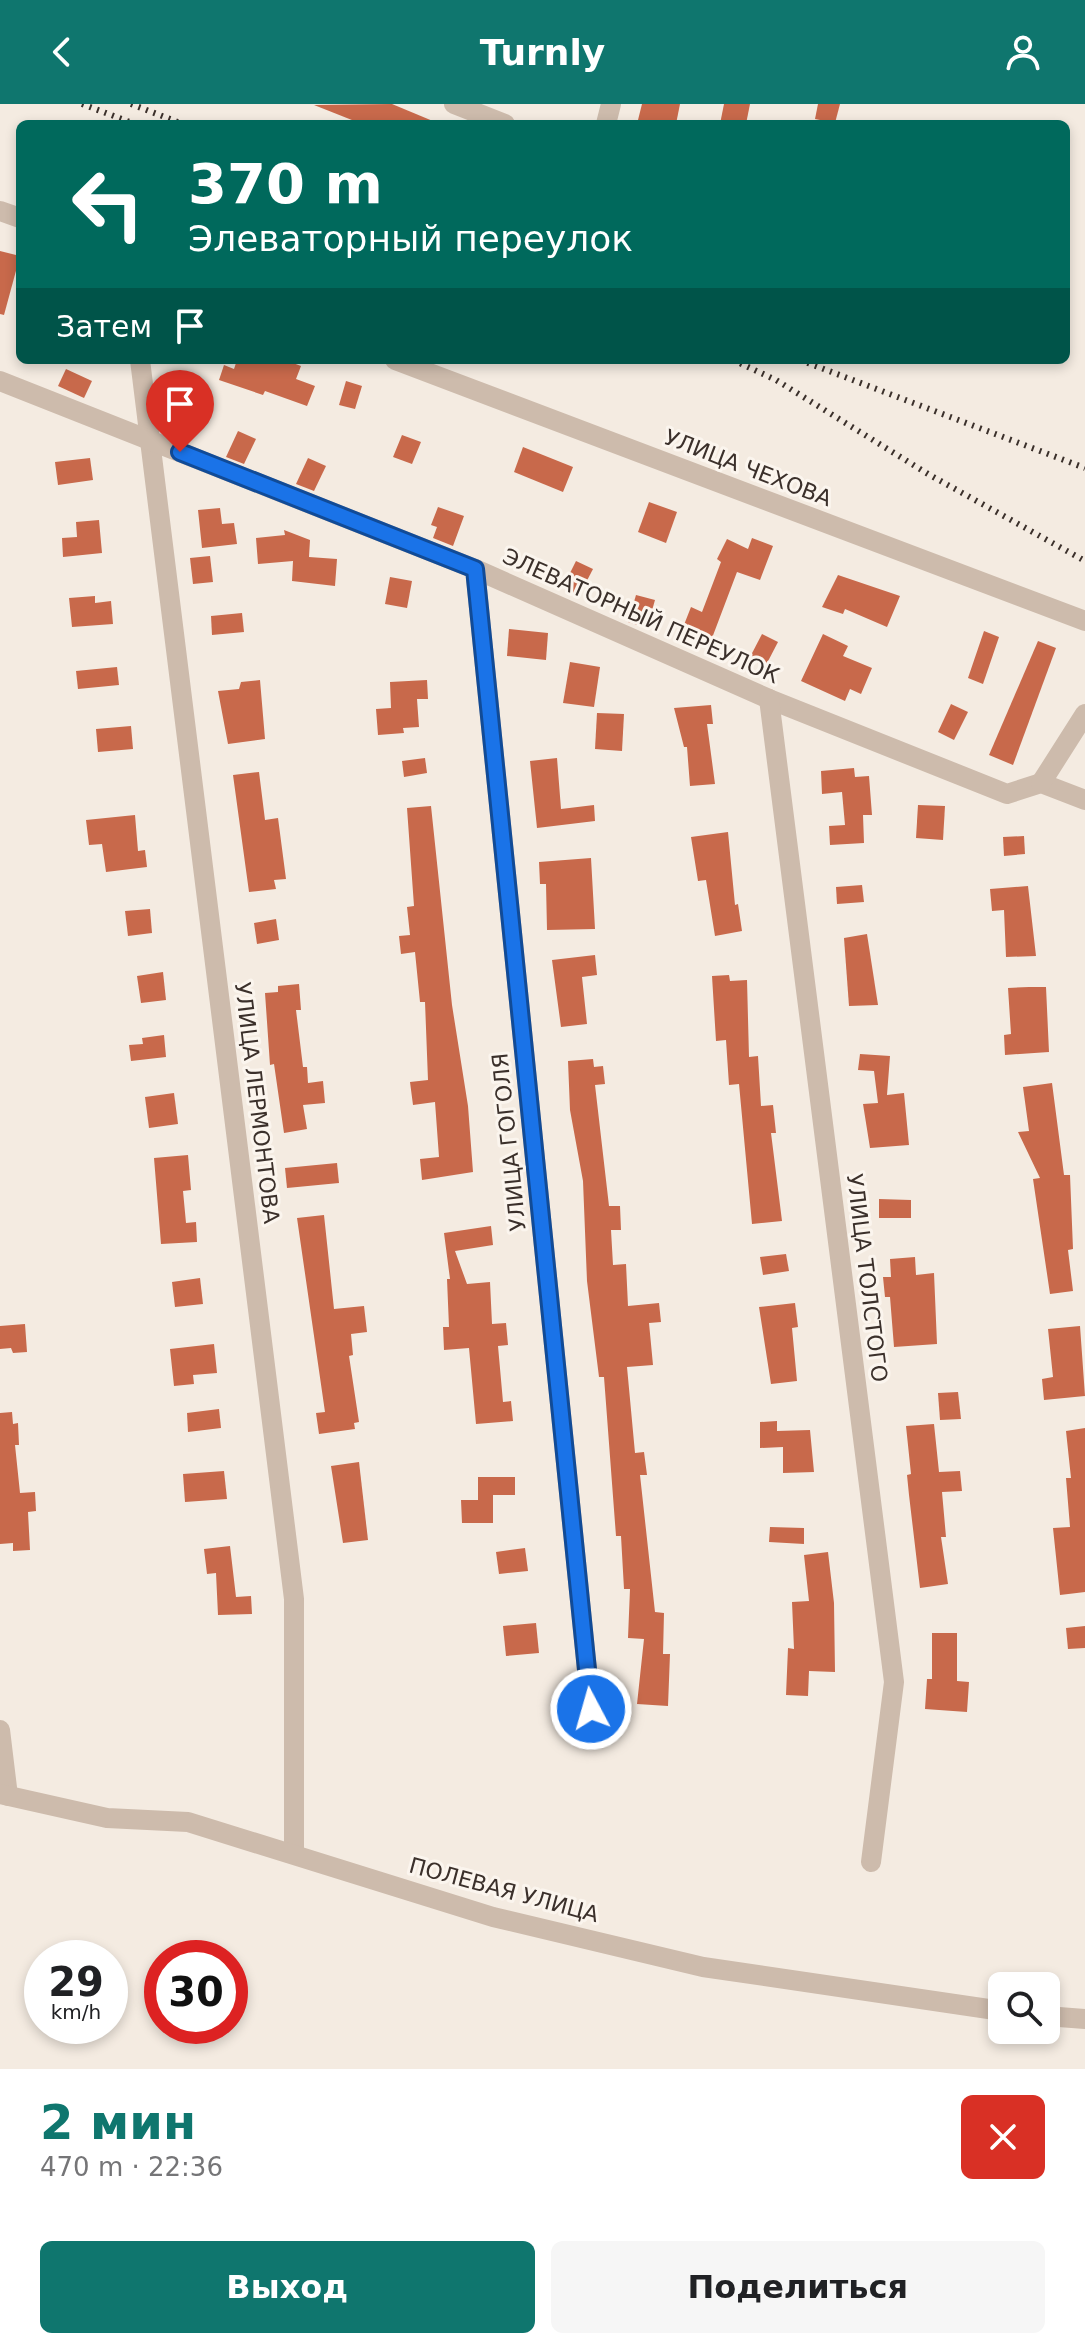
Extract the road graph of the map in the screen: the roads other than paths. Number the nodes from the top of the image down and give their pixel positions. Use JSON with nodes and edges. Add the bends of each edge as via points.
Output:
{"nodes":[{"id":1,"x":454,"y":104,"type":"edge"},
{"id":2,"x":495,"y":120,"type":"edge"},
{"id":3,"x":141,"y":364,"type":"edge"},
{"id":4,"x":406,"y":364,"type":"edge"},
{"id":5,"x":0,"y":381,"type":"edge"},
{"id":6,"x":151,"y":441,"type":"junction"},
{"id":7,"x":475,"y":569,"type":"junction"},
{"id":8,"x":1085,"y":621,"type":"edge"},
{"id":9,"x":769,"y":699,"type":"junction"},
{"id":10,"x":1085,"y":714,"type":"edge"},
{"id":11,"x":1041,"y":783,"type":"junction"},
{"id":12,"x":1085,"y":800,"type":"edge"},
{"id":13,"x":591,"y":1709,"type":"dead end"},
{"id":14,"x":0,"y":1730,"type":"edge"},
{"id":15,"x":4,"y":1795,"type":"edge"},
{"id":16,"x":294,"y":1853,"type":"junction"},
{"id":17,"x":871,"y":1862,"type":"dead end"},
{"id":18,"x":988,"y":2009,"type":"edge"},
{"id":19,"x":1060,"y":2017,"type":"edge"},
{"id":20,"x":1085,"y":2019,"type":"edge"}],
"edges":[{"from":1,"to":2,"type":"street"},
{"from":3,"to":6,"type":"street","name":"УЛИЦА ЛЕРМОНТОВА"},
{"from":4,"to":8,"type":"street","name":"УЛИЦА ЧЕХОВА"},
{"from":5,"to":6,"type":"street","name":"ЭЛЕВАТОРНЫЙ ПЕРЕУЛОК"},
{"from":6,"to":7,"type":"street","name":"ЭЛЕВАТОРНЫЙ ПЕРЕУЛОК"},
{"from":6,"to":16,"type":"street","name":"УЛИЦА ЛЕРМОНТОВА","via":[[294,1599]]},
{"from":7,"to":9,"type":"street","name":"ЭЛЕВАТОРНЫЙ ПЕРЕУЛОК"},
{"from":7,"to":13,"type":"street","name":"УЛИЦА ГОГОЛЯ"},
{"from":9,"to":11,"type":"street","name":"ЭЛЕВАТОРНЫЙ ПЕРЕУЛОК","via":[[1007,794]]},
{"from":9,"to":17,"type":"street","name":"УЛИЦА ТОЛСТОГО","via":[[894,1682]]},
{"from":10,"to":11,"type":"street"},
{"from":11,"to":12,"type":"street"},
{"from":14,"to":15,"type":"street"},
{"from":15,"to":16,"type":"street","name":"ПОЛЕВАЯ УЛИЦА","via":[[107,1818],[188,1822]]},
{"from":16,"to":18,"type":"street","name":"ПОЛЕВАЯ УЛИЦА","via":[[493,1917],[703,1967]]},
{"from":19,"to":20,"type":"street"}]}
